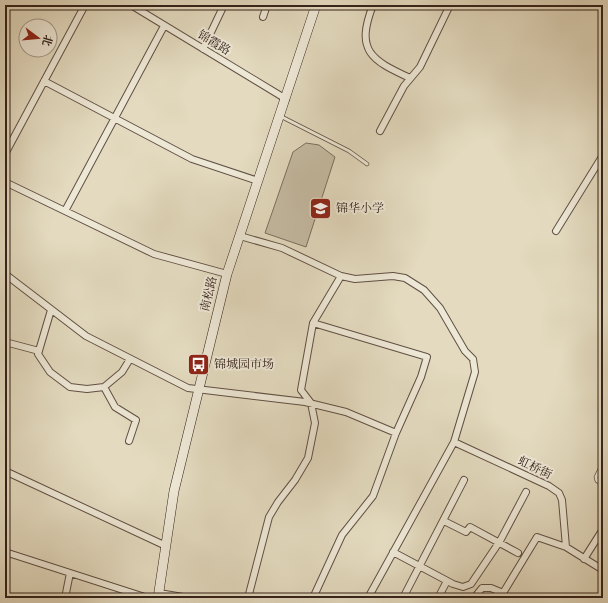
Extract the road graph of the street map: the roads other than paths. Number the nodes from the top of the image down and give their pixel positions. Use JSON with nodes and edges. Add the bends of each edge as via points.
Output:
{"nodes":[{"id":1,"x":85,"y":5,"type":"edge"},
{"id":2,"x":131,"y":5,"type":"edge"},
{"id":3,"x":224,"y":5,"type":"edge"},
{"id":4,"x":267,"y":5,"type":"edge"},
{"id":5,"x":316,"y":5,"type":"edge"},
{"id":6,"x":373,"y":5,"type":"edge"},
{"id":7,"x":448,"y":6,"type":"edge"},
{"id":8,"x":263,"y":17,"type":"dead end"},
{"id":9,"x":164,"y":26,"type":"junction"},
{"id":10,"x":203,"y":49,"type":"junction"},
{"id":11,"x":410,"y":78,"type":"junction"},
{"id":12,"x":44,"y":81,"type":"junction"},
{"id":13,"x":286,"y":99,"type":"junction"},
{"id":14,"x":280,"y":116,"type":"junction"},
{"id":15,"x":114,"y":119,"type":"junction"},
{"id":16,"x":380,"y":132,"type":"dead end"},
{"id":17,"x":5,"y":154,"type":"edge"},
{"id":18,"x":603,"y":155,"type":"edge"},
{"id":19,"x":367,"y":164,"type":"dead end"},
{"id":20,"x":258,"y":181,"type":"junction"},
{"id":21,"x":5,"y":182,"type":"edge"},
{"id":22,"x":65,"y":211,"type":"junction"},
{"id":23,"x":556,"y":231,"type":"dead end"},
{"id":24,"x":240,"y":236,"type":"junction"},
{"id":25,"x":5,"y":274,"type":"edge"},
{"id":26,"x":226,"y":274,"type":"junction"},
{"id":27,"x":341,"y":276,"type":"junction"},
{"id":28,"x":51,"y":310,"type":"junction"},
{"id":29,"x":313,"y":323,"type":"junction"},
{"id":30,"x":5,"y":342,"type":"edge"},
{"id":31,"x":39,"y":351,"type":"junction"},
{"id":32,"x":130,"y":359,"type":"junction"},
{"id":33,"x":104,"y":388,"type":"junction"},
{"id":34,"x":198,"y":390,"type":"junction"},
{"id":35,"x":312,"y":403,"type":"junction"},
{"id":36,"x":396,"y":433,"type":"junction"},
{"id":37,"x":129,"y":441,"type":"dead end"},
{"id":38,"x":454,"y":442,"type":"junction"},
{"id":39,"x":603,"y":463,"type":"edge"},
{"id":40,"x":5,"y":471,"type":"edge"},
{"id":41,"x":464,"y":480,"type":"dead end"},
{"id":42,"x":603,"y":484,"type":"edge"},
{"id":43,"x":526,"y":492,"type":"dead end"},
{"id":44,"x":444,"y":521,"type":"junction"},
{"id":45,"x":603,"y":529,"type":"edge"},
{"id":46,"x":499,"y":542,"type":"junction"},
{"id":47,"x":166,"y":546,"type":"junction"},
{"id":48,"x":566,"y":547,"type":"junction"},
{"id":49,"x":5,"y":552,"type":"edge"},
{"id":50,"x":393,"y":552,"type":"junction"},
{"id":51,"x":518,"y":553,"type":"dead end"},
{"id":52,"x":584,"y":559,"type":"junction"},
{"id":53,"x":421,"y":566,"type":"junction"},
{"id":54,"x":603,"y":570,"type":"edge"},
{"id":55,"x":70,"y":573,"type":"junction"},
{"id":56,"x":447,"y":581,"type":"junction"},
{"id":57,"x":158,"y":595,"type":"edge"},
{"id":58,"x":65,"y":598,"type":"edge"},
{"id":59,"x":148,"y":598,"type":"edge"},
{"id":60,"x":189,"y":598,"type":"edge"},
{"id":61,"x":248,"y":598,"type":"edge"},
{"id":62,"x":313,"y":598,"type":"edge"},
{"id":63,"x":368,"y":598,"type":"edge"},
{"id":64,"x":403,"y":598,"type":"edge"},
{"id":65,"x":438,"y":598,"type":"edge"},
{"id":66,"x":474,"y":598,"type":"edge"}],
"edges":[{"from":1,"to":12,"type":"street"},
{"from":2,"to":9,"type":"street","name":"锦霞路"},
{"from":3,"to":10,"type":"street"},
{"from":4,"to":8,"type":"street"},
{"from":5,"to":13,"type":"street","name":"南松路"},
{"from":6,"to":11,"type":"street","via":[[364,37],[371,55],[382,65]]},
{"from":7,"to":11,"type":"street","via":[[420,67]]},
{"from":9,"to":10,"type":"street","name":"锦霞路"},
{"from":9,"to":15,"type":"street"},
{"from":10,"to":13,"type":"street","name":"锦霞路"},
{"from":11,"to":16,"type":"street"},
{"from":12,"to":15,"type":"street"},
{"from":12,"to":17,"type":"street"},
{"from":13,"to":14,"type":"street","name":"南松路"},
{"from":14,"to":19,"type":"lane","via":[[349,151]]},
{"from":14,"to":20,"type":"street","name":"南松路"},
{"from":15,"to":20,"type":"street","via":[[192,159]]},
{"from":15,"to":22,"type":"street"},
{"from":18,"to":23,"type":"street"},
{"from":20,"to":24,"type":"street","name":"南松路"},
{"from":21,"to":22,"type":"street"},
{"from":22,"to":26,"type":"street","via":[[154,254]]},
{"from":24,"to":26,"type":"street","name":"南松路"},
{"from":24,"to":27,"type":"street","via":[[282,248]]},
{"from":25,"to":28,"type":"street"},
{"from":26,"to":34,"type":"street","name":"南松路"},
{"from":27,"to":29,"type":"street"},
{"from":27,"to":38,"type":"street","via":[[355,279],[393,276],[405,278],[424,290],[440,308],[465,351],[473,359],[475,372]]},
{"from":28,"to":31,"type":"street"},
{"from":28,"to":32,"type":"street","via":[[86,336]]},
{"from":29,"to":35,"type":"street","via":[[301,390]]},
{"from":29,"to":36,"type":"street","via":[[427,357]]},
{"from":30,"to":31,"type":"street"},
{"from":31,"to":33,"type":"street","via":[[38,354],[50,372],[70,386]]},
{"from":32,"to":33,"type":"street","via":[[122,372]]},
{"from":32,"to":34,"type":"street","via":[[188,388]]},
{"from":33,"to":37,"type":"street","via":[[115,407],[136,420]]},
{"from":34,"to":35,"type":"street"},
{"from":34,"to":47,"type":"street","name":"南松路","via":[[174,491]]},
{"from":35,"to":36,"type":"street","via":[[346,412]]},
{"from":35,"to":61,"type":"street","via":[[315,423],[308,458],[269,517]]},
{"from":36,"to":62,"type":"street","via":[[373,496],[342,534]]},
{"from":38,"to":48,"type":"street","name":"虹桥街","via":[[559,493],[562,500]]},
{"from":38,"to":50,"type":"street"},
{"from":39,"to":42,"type":"lane","via":[[596,477],[597,481]]},
{"from":40,"to":47,"type":"street"},
{"from":41,"to":44,"type":"street"},
{"from":43,"to":46,"type":"street"},
{"from":44,"to":46,"type":"street","via":[[466,532],[470,527]]},
{"from":44,"to":53,"type":"street"},
{"from":45,"to":52,"type":"street"},
{"from":46,"to":51,"type":"street"},
{"from":46,"to":56,"type":"street","via":[[471,584],[463,587]]},
{"from":47,"to":57,"type":"street","name":"南松路"},
{"from":48,"to":52,"type":"street"},
{"from":48,"to":66,"type":"street","via":[[538,537],[503,593],[491,588],[482,588]]},
{"from":49,"to":55,"type":"street"},
{"from":50,"to":53,"type":"street"},
{"from":50,"to":63,"type":"street"},
{"from":52,"to":54,"type":"street"},
{"from":53,"to":56,"type":"street"},
{"from":53,"to":64,"type":"street"},
{"from":55,"to":58,"type":"street"},
{"from":55,"to":59,"type":"street"},
{"from":56,"to":65,"type":"street"},
{"from":57,"to":60,"type":"street"}]}
